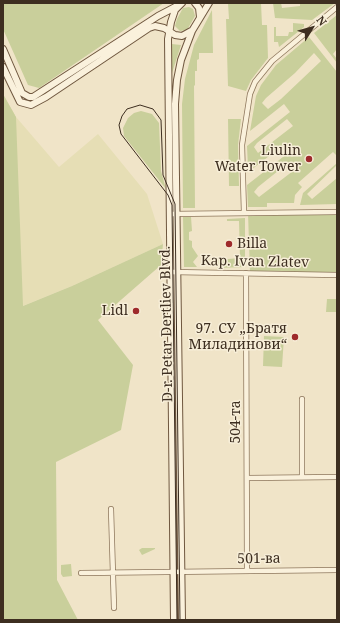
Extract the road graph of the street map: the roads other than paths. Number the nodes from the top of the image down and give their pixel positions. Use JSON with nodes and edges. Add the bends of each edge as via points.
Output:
{"nodes":[{"id":1,"x":182,"y":3,"type":"edge"},
{"id":2,"x":195,"y":3,"type":"edge"},
{"id":3,"x":209,"y":3,"type":"edge"},
{"id":4,"x":337,"y":7,"type":"edge"},
{"id":5,"x":200,"y":17,"type":"junction"},
{"id":6,"x":169,"y":30,"type":"junction"},
{"id":7,"x":192,"y":30,"type":"junction"},
{"id":8,"x":3,"y":49,"type":"edge"},
{"id":9,"x":3,"y":67,"type":"edge"},
{"id":10,"x":337,"y":212,"type":"edge"},
{"id":11,"x":244,"y":213,"type":"junction"},
{"id":12,"x":174,"y":214,"type":"junction"},
{"id":13,"x":175,"y":272,"type":"junction"},
{"id":14,"x":246,"y":273,"type":"junction"},
{"id":15,"x":337,"y":275,"type":"edge"},
{"id":16,"x":302,"y":399,"type":"dead end"},
{"id":17,"x":302,"y":477,"type":"junction"},
{"id":18,"x":337,"y":477,"type":"edge"},
{"id":19,"x":248,"y":478,"type":"junction"},
{"id":20,"x":111,"y":510,"type":"dead end"},
{"id":21,"x":248,"y":570,"type":"junction"},
{"id":22,"x":337,"y":570,"type":"edge"},
{"id":23,"x":174,"y":571,"type":"junction"},
{"id":24,"x":182,"y":571,"type":"junction"},
{"id":25,"x":81,"y":573,"type":"dead end"},
{"id":26,"x":113,"y":573,"type":"junction"},
{"id":27,"x":114,"y":608,"type":"dead end"},
{"id":28,"x":174,"y":620,"type":"edge"},
{"id":29,"x":182,"y":620,"type":"edge"}],
"edges":[{"from":1,"to":6,"type":"main road","name":"D-r. Petar Dertliev Blvd.","via":[[175,10]]},
{"from":1,"to":8,"type":"main road","via":[[33,97],[22,93]]},
{"from":2,"to":5,"type":"main road","via":[[199,8]]},
{"from":3,"to":5,"type":"main road","name":"D-r. Petar Dertliev Blvd."},
{"from":4,"to":11,"type":"street","via":[[272,61],[250,94],[242,145]]},
{"from":5,"to":7,"type":"main road","name":"D-r. Petar Dertliev Blvd."},
{"from":6,"to":7,"type":"main road","via":[[175,35],[182,36]]},
{"from":6,"to":9,"type":"main road","via":[[155,26],[149,28],[31,105],[18,100]]},
{"from":6,"to":12,"type":"main road","name":"D-r. Petar Dertliev Blvd.","via":[[168,74]]},
{"from":7,"to":12,"type":"main road","name":"D-r. Petar Dertliev Blvd.","via":[[178,69]]},
{"from":10,"to":11,"type":"street"},
{"from":11,"to":12,"type":"street"},
{"from":12,"to":13,"type":"main road","name":"D-r. Petar Dertliev Blvd."},
{"from":13,"to":14,"type":"street","name":"Kap. Ivan Zlatev"},
{"from":13,"to":23,"type":"main road","name":"D-r. Petar Dertliev Blvd."},
{"from":13,"to":24,"type":"main road","name":"D-r. Petar Dertliev Blvd."},
{"from":14,"to":15,"type":"street","name":"Kap. Ivan Zlatev"},
{"from":14,"to":19,"type":"street","name":"504-та"},
{"from":16,"to":17,"type":"street"},
{"from":17,"to":18,"type":"street"},
{"from":17,"to":19,"type":"street"},
{"from":19,"to":21,"type":"street","name":"504-та"},
{"from":20,"to":26,"type":"street"},
{"from":21,"to":22,"type":"street","name":"501-ва"},
{"from":21,"to":24,"type":"street","name":"501-ва"},
{"from":23,"to":24,"type":"street","name":"501-ва"},
{"from":23,"to":26,"type":"street","name":"501-ва"},
{"from":23,"to":28,"type":"main road","name":"D-r. Petar Dertliev Blvd."},
{"from":24,"to":29,"type":"main road","name":"D-r. Petar Dertliev Blvd."},
{"from":25,"to":26,"type":"street","name":"501-ва"},
{"from":26,"to":27,"type":"street"}]}
